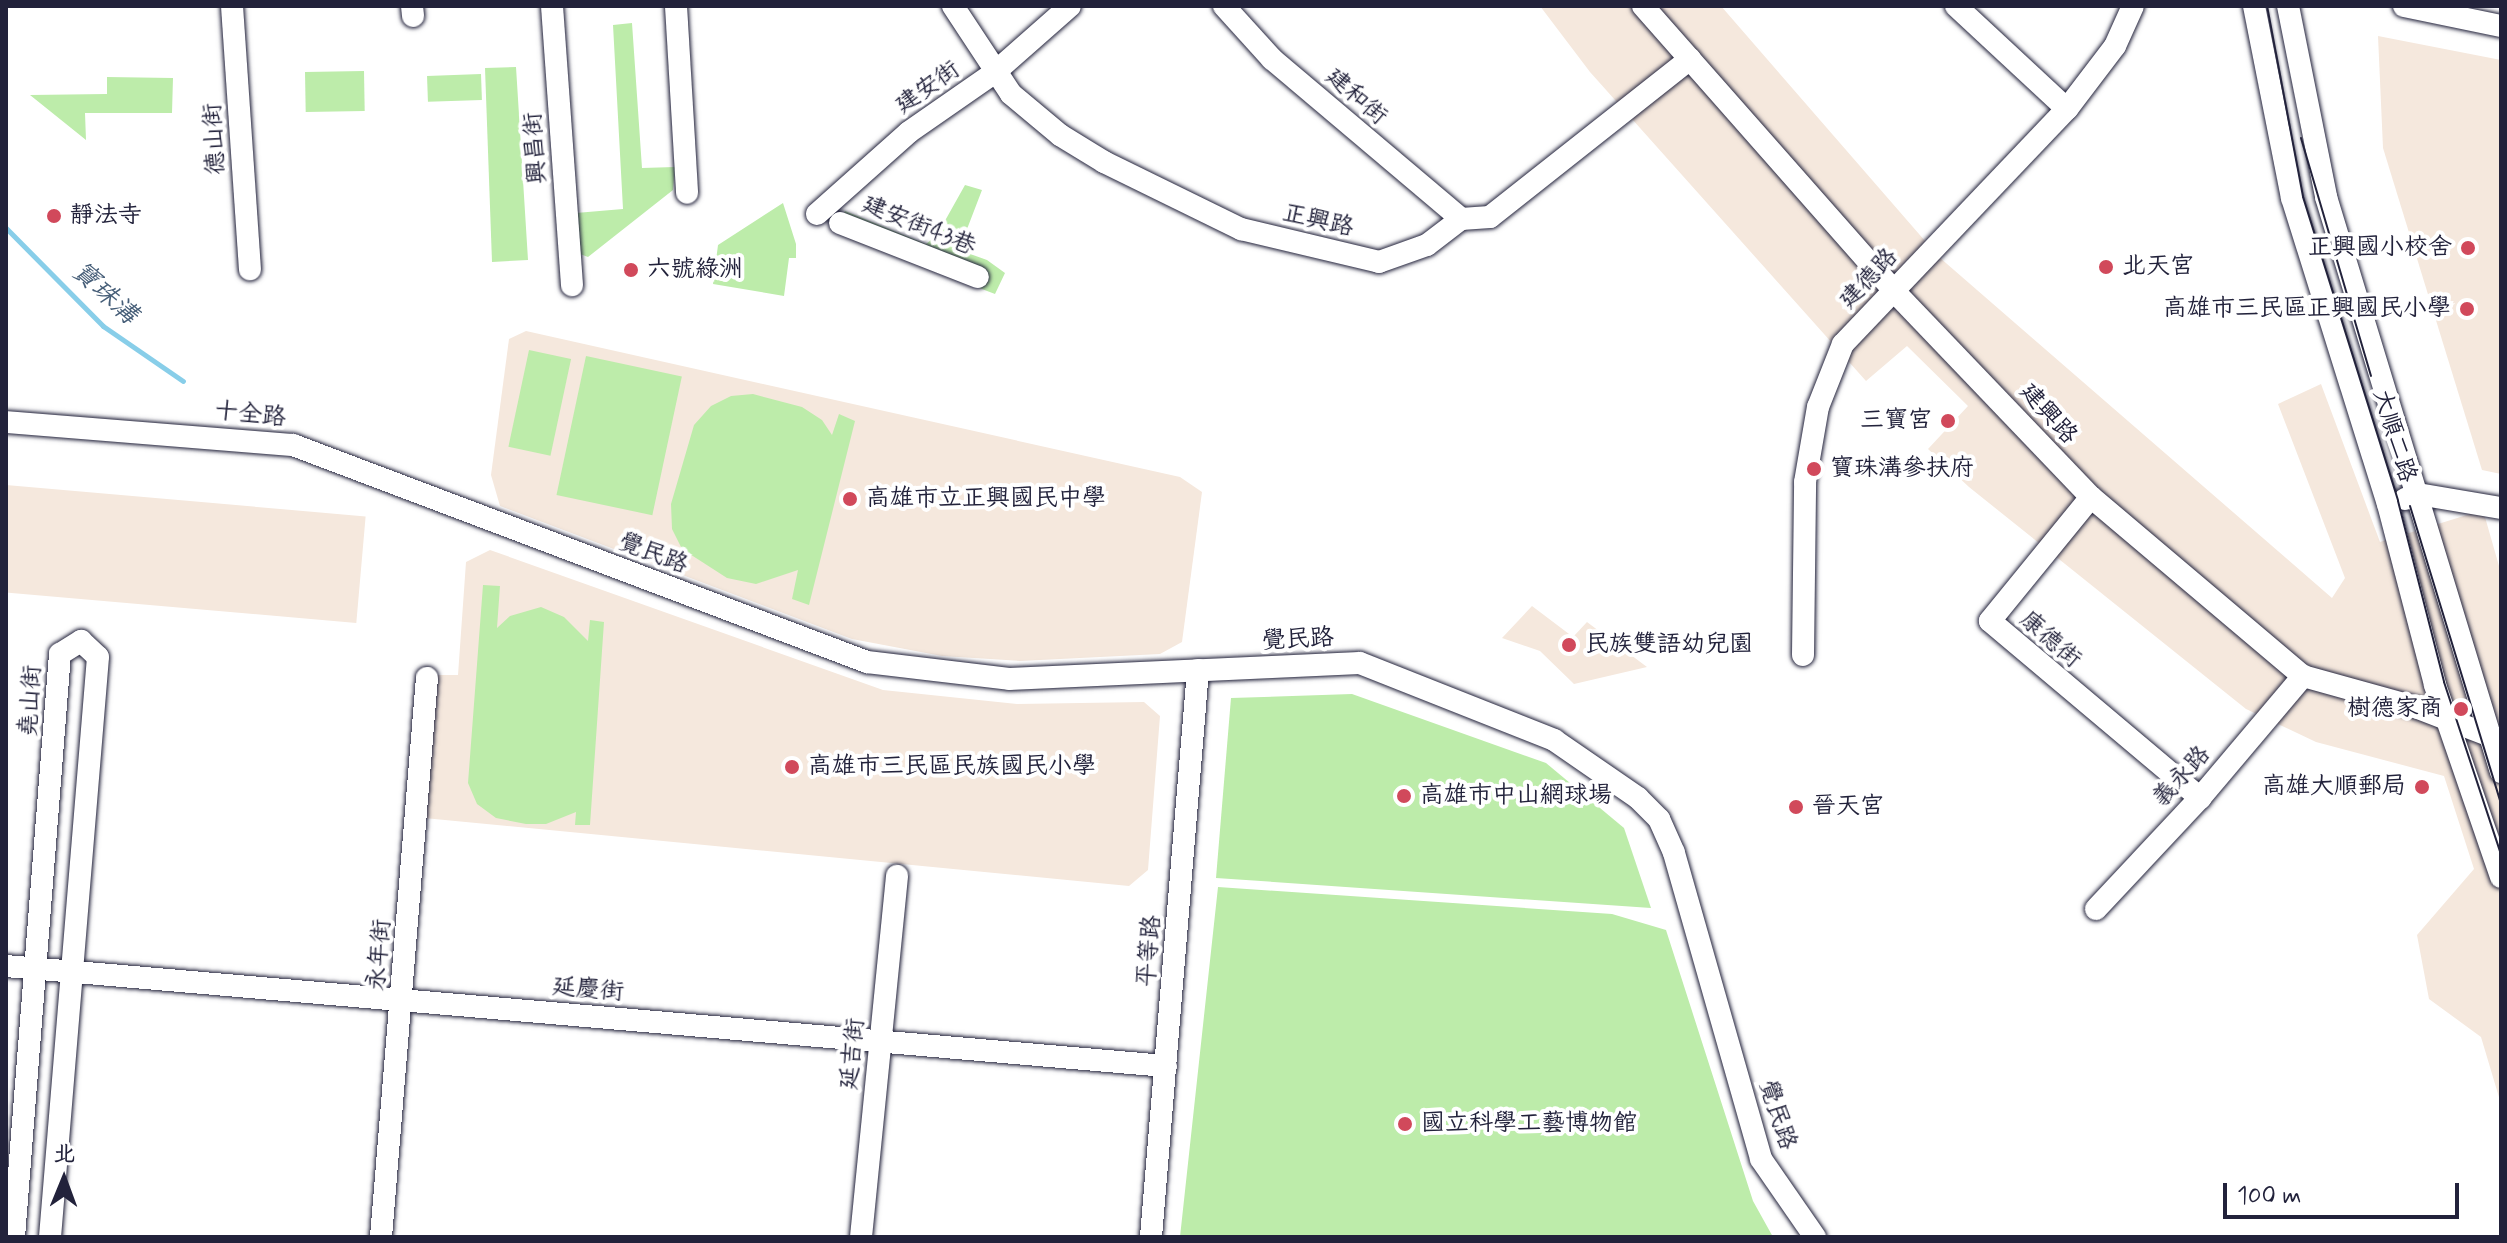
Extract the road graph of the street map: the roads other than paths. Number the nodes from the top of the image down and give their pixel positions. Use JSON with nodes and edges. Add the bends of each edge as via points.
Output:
{"nodes":[{"id":1,"x":232,"y":6,"type":"edge"},
{"id":2,"x":552,"y":6,"type":"edge"},
{"id":3,"x":676,"y":6,"type":"edge"},
{"id":4,"x":953,"y":6,"type":"edge"},
{"id":5,"x":1070,"y":6,"type":"edge"},
{"id":6,"x":1224,"y":6,"type":"edge"},
{"id":7,"x":1956,"y":6,"type":"edge"},
{"id":8,"x":2133,"y":6,"type":"edge"},
{"id":9,"x":2254,"y":6,"type":"edge"},
{"id":10,"x":2288,"y":6,"type":"edge"},
{"id":11,"x":2404,"y":6,"type":"edge"},
{"id":12,"x":1647,"y":8,"type":"edge"},
{"id":13,"x":2501,"y":26,"type":"edge"},
{"id":14,"x":1690,"y":59,"type":"junction"},
{"id":15,"x":994,"y":73,"type":"junction"},
{"id":16,"x":2067,"y":109,"type":"junction"},
{"id":17,"x":687,"y":193,"type":"dead end"},
{"id":18,"x":817,"y":214,"type":"dead end"},
{"id":19,"x":1461,"y":219,"type":"junction"},
{"id":20,"x":840,"y":223,"type":"dead end"},
{"id":21,"x":250,"y":269,"type":"dead end"},
{"id":22,"x":978,"y":277,"type":"dead end"},
{"id":23,"x":572,"y":285,"type":"dead end"},
{"id":24,"x":1893,"y":290,"type":"junction"},
{"id":25,"x":6,"y":422,"type":"edge"},
{"id":26,"x":2418,"y":494,"type":"junction"},
{"id":27,"x":2091,"y":497,"type":"junction"},
{"id":28,"x":2388,"y":504,"type":"junction"},
{"id":29,"x":2501,"y":508,"type":"edge"},
{"id":30,"x":475,"y":514,"type":"joint"},
{"id":31,"x":1803,"y":655,"type":"dead end"},
{"id":32,"x":1198,"y":670,"type":"junction"},
{"id":33,"x":2303,"y":676,"type":"junction"},
{"id":34,"x":427,"y":678,"type":"dead end"},
{"id":35,"x":2445,"y":717,"type":"junction"},
{"id":36,"x":2495,"y":738,"type":"edge"},
{"id":37,"x":2501,"y":772,"type":"edge"},
{"id":38,"x":2200,"y":798,"type":"junction"},
{"id":39,"x":897,"y":876,"type":"dead end"},
{"id":40,"x":2501,"y":877,"type":"edge"},
{"id":41,"x":2096,"y":909,"type":"dead end"},
{"id":42,"x":6,"y":966,"type":"edge"},
{"id":43,"x":36,"y":968,"type":"junction"},
{"id":44,"x":70,"y":971,"type":"junction"},
{"id":45,"x":402,"y":1000,"type":"junction"},
{"id":46,"x":880,"y":1041,"type":"junction"},
{"id":47,"x":1166,"y":1066,"type":"junction"},
{"id":48,"x":14,"y":1237,"type":"edge"},
{"id":49,"x":50,"y":1237,"type":"edge"},
{"id":50,"x":381,"y":1237,"type":"edge"},
{"id":51,"x":861,"y":1237,"type":"edge"},
{"id":52,"x":1151,"y":1237,"type":"edge"},
{"id":53,"x":1815,"y":1237,"type":"edge"}],
"edges":[{"from":1,"to":21,"type":"street","name":"德山街"},
{"from":2,"to":23,"type":"street","name":"興昌街"},
{"from":3,"to":17,"type":"street"},
{"from":4,"to":15,"type":"street","name":"正興路"},
{"from":5,"to":15,"type":"street","name":"建安街"},
{"from":6,"to":19,"type":"street","name":"建和街","via":[[1272,59]]},
{"from":7,"to":16,"type":"street"},
{"from":8,"to":16,"type":"street","name":"建德路","via":[[2115,46]]},
{"from":9,"to":28,"type":"street","name":"大順二路","via":[[2292,198]]},
{"from":10,"to":26,"type":"street","name":"大順二路","via":[[2326,197]]},
{"from":11,"to":13,"type":"street"},
{"from":12,"to":14,"type":"street","name":"建興路"},
{"from":14,"to":19,"type":"street","name":"正興路","via":[[1490,217]]},
{"from":14,"to":24,"type":"street","name":"建興路"},
{"from":15,"to":18,"type":"street","name":"建安街","via":[[909,132]]},
{"from":15,"to":19,"type":"street","name":"正興路","via":[[1060,135],[1241,229],[1379,262],[1427,245]]},
{"from":16,"to":24,"type":"street","name":"建德路"},
{"from":20,"to":22,"type":"street","name":"建安街43巷"},
{"from":24,"to":27,"type":"street","name":"建興路"},
{"from":24,"to":31,"type":"street","name":"建德路","via":[[1843,344],[1818,407],[1803,515]]},
{"from":25,"to":30,"type":"street","name":"十全路","via":[[293,445]]},
{"from":26,"to":28,"type":"street"},
{"from":26,"to":29,"type":"street"},
{"from":26,"to":36,"type":"street","name":"大順二路"},
{"from":27,"to":33,"type":"street","name":"建興路"},
{"from":27,"to":38,"type":"street","name":"康德街","via":[[1990,621]]},
{"from":28,"to":35,"type":"street","name":"大順二路"},
{"from":30,"to":32,"type":"street","name":"覺民路","via":[[867,662],[1009,679]]},
{"from":32,"to":47,"type":"street","name":"平等路"},
{"from":32,"to":53,"type":"street","name":"覺民路","via":[[1360,663],[1554,740],[1638,798],[1659,819],[1674,853],[1761,1159]]},
{"from":33,"to":35,"type":"street","name":"建興路"},
{"from":33,"to":38,"type":"street","name":"義永路"},
{"from":34,"to":45,"type":"street","name":"永年街"},
{"from":35,"to":36,"type":"street","name":"建興路"},
{"from":35,"to":40,"type":"street","name":"大順二路"},
{"from":36,"to":37,"type":"street","name":"大順二路"},
{"from":38,"to":41,"type":"street","name":"義永路"},
{"from":39,"to":46,"type":"street","name":"延吉街"},
{"from":42,"to":43,"type":"street","name":"延慶街"},
{"from":43,"to":44,"type":"street","name":"延慶街"},
{"from":43,"to":44,"type":"street","name":"堯山街","via":[[60,654],[81,641],[98,657]]},
{"from":43,"to":48,"type":"street","name":"堯山街"},
{"from":44,"to":45,"type":"street","name":"延慶街"},
{"from":44,"to":49,"type":"street","name":"堯山街"},
{"from":45,"to":46,"type":"street","name":"延慶街"},
{"from":45,"to":50,"type":"street","name":"永年街"},
{"from":46,"to":47,"type":"street","name":"延慶街"},
{"from":46,"to":51,"type":"street","name":"延吉街"},
{"from":47,"to":52,"type":"street","name":"平等路"}]}
